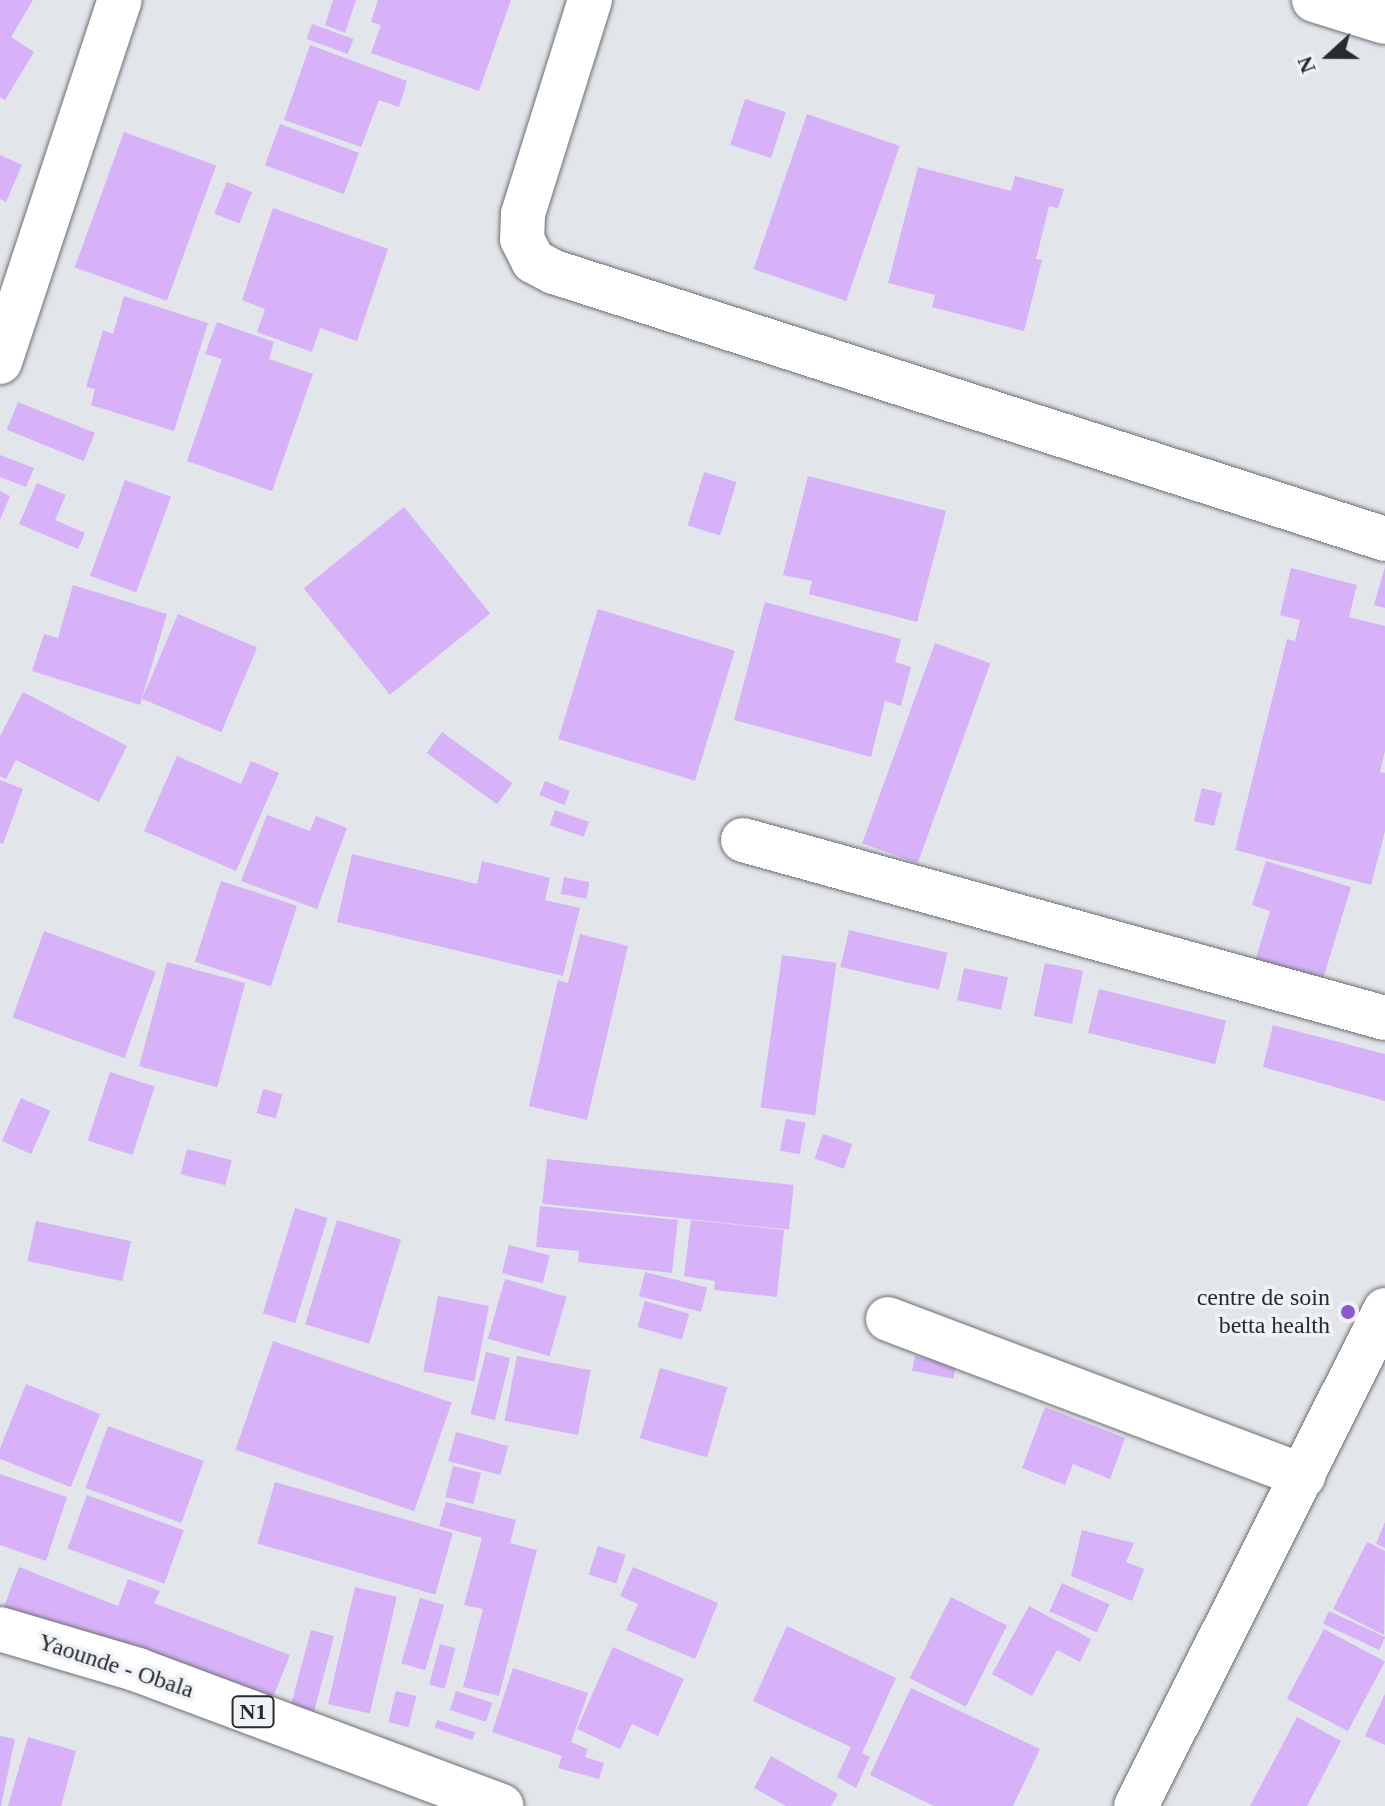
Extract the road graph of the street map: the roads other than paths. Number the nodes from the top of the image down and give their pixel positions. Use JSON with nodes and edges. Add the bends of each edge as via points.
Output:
{"nodes":[{"id":1,"x":120,"y":0,"type":"edge"},
{"id":2,"x":590,"y":0,"type":"edge"},
{"id":3,"x":1314,"y":0,"type":"edge"},
{"id":4,"x":1385,"y":22,"type":"edge"},
{"id":5,"x":10,"y":299,"type":"edge"},
{"id":6,"x":0,"y":362,"type":"edge"},
{"id":7,"x":1385,"y":539,"type":"edge"},
{"id":8,"x":743,"y":840,"type":"dead end"},
{"id":9,"x":1385,"y":1018,"type":"edge"},
{"id":10,"x":1385,"y":1310,"type":"edge"},
{"id":11,"x":888,"y":1319,"type":"dead end"},
{"id":12,"x":1303,"y":1476,"type":"junction"},
{"id":13,"x":0,"y":1629,"type":"edge"},
{"id":14,"x":501,"y":1806,"type":"edge"},
{"id":15,"x":1136,"y":1806,"type":"edge"}],
"edges":[{"from":1,"to":5,"type":"main road"},
{"from":2,"to":7,"type":"main road","via":[[523,214],[522,239],[533,261]]},
{"from":3,"to":4,"type":"main road"},
{"from":5,"to":6,"type":"main road"},
{"from":8,"to":9,"type":"main road"},
{"from":10,"to":12,"type":"main road"},
{"from":11,"to":12,"type":"main road"},
{"from":12,"to":15,"type":"main road"},
{"from":13,"to":14,"type":"main road","name":"Yaounde - Obala","number":"N1","via":[[138,1670]]}]}
